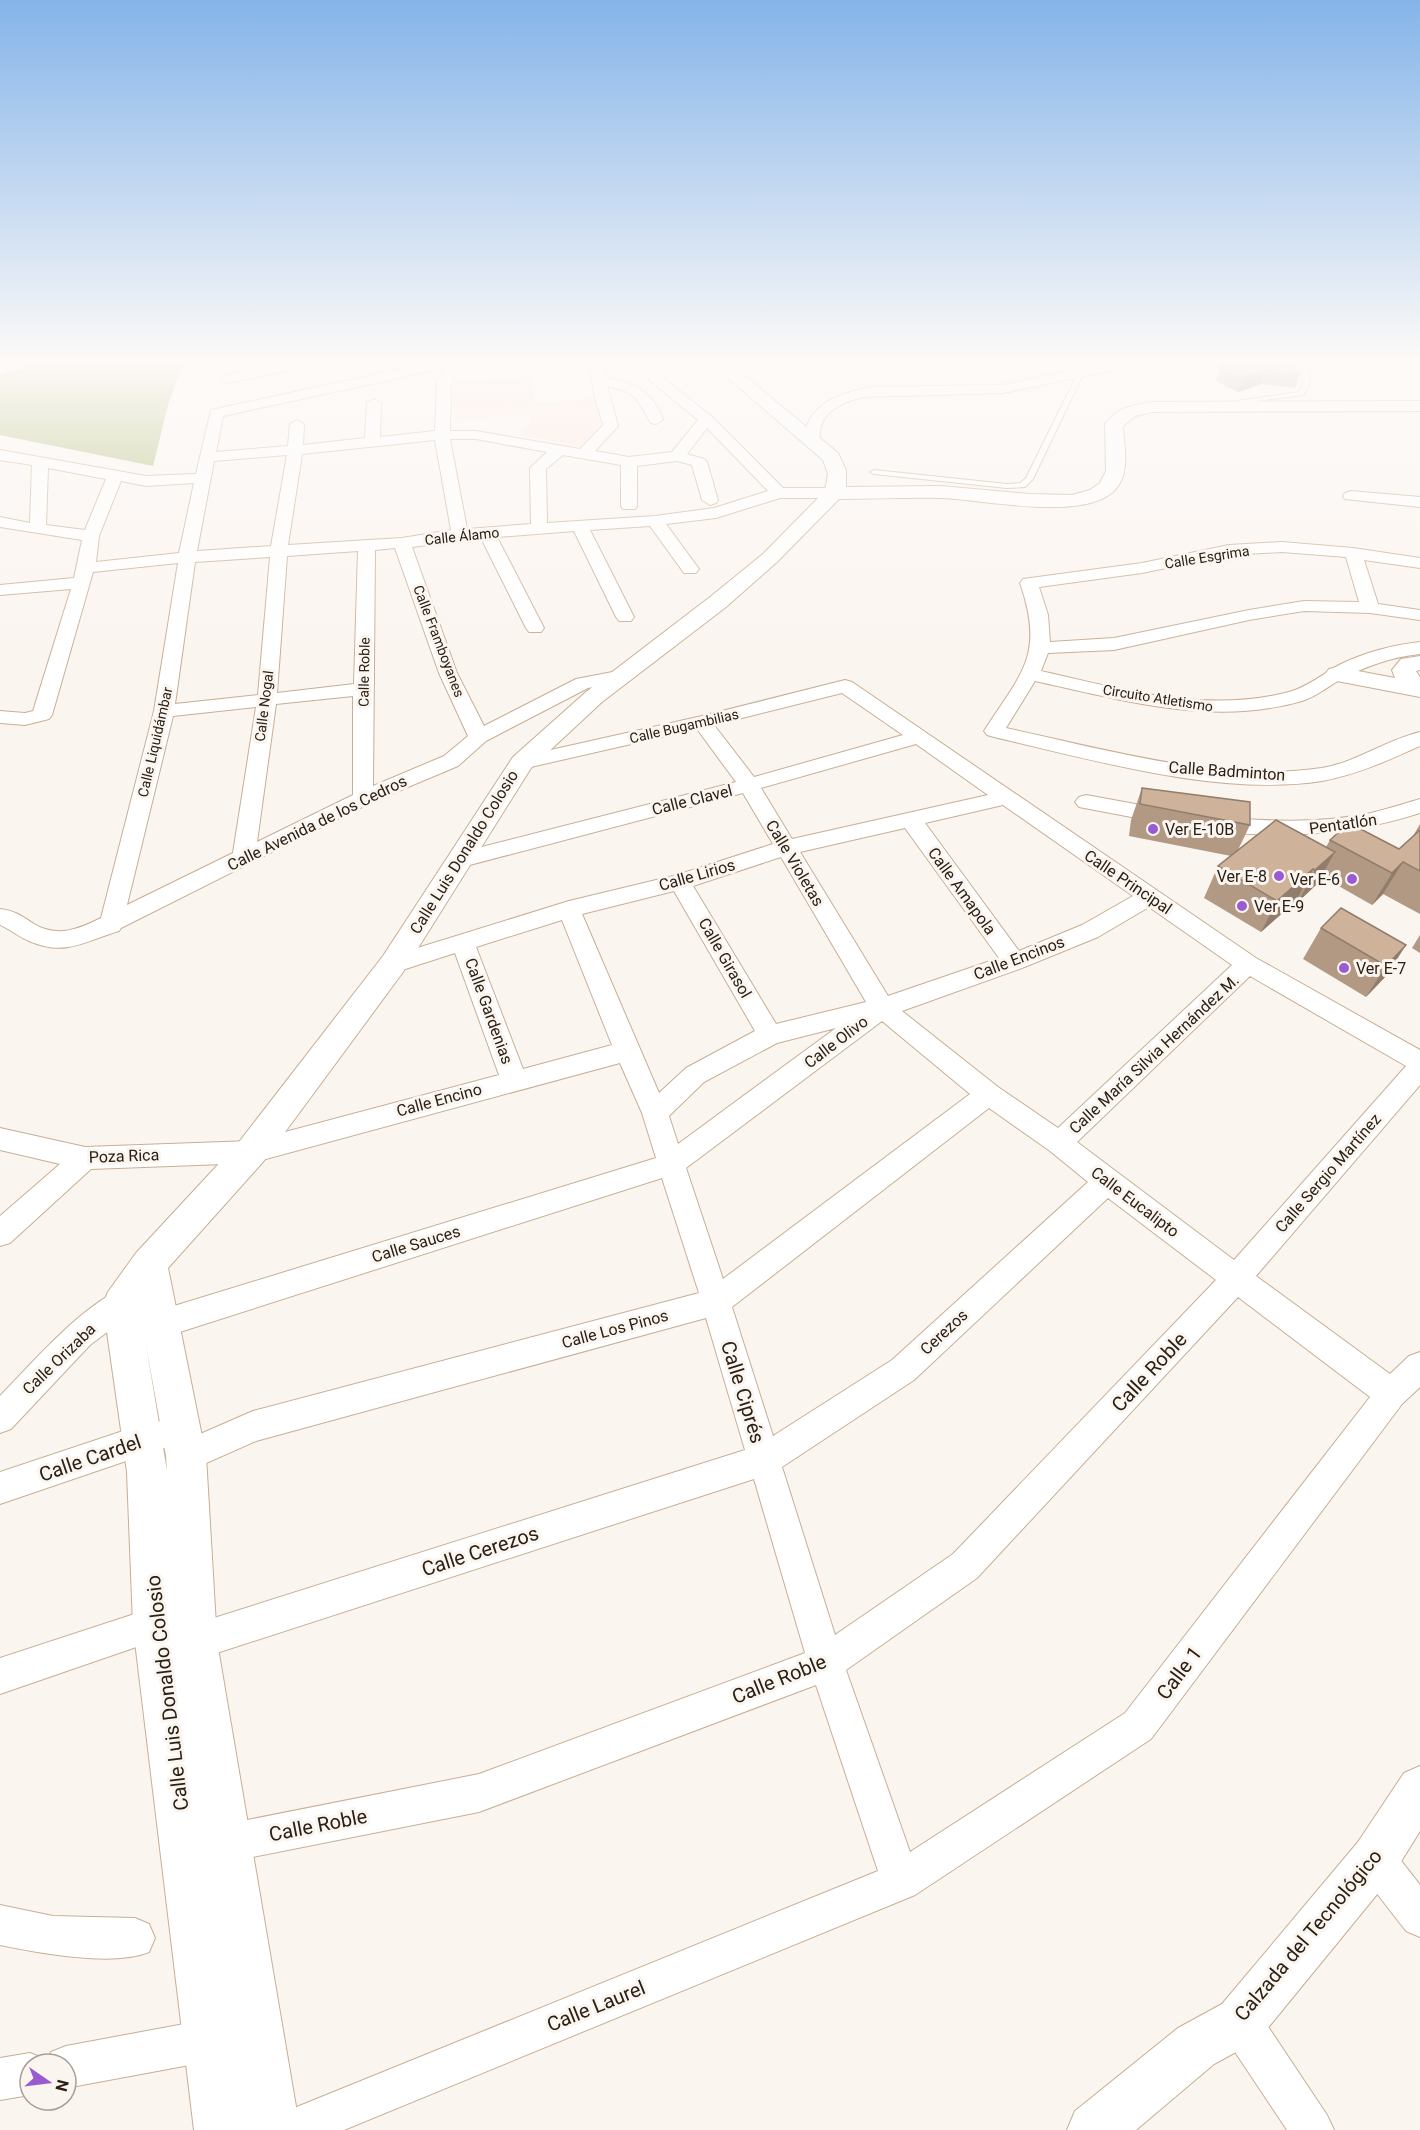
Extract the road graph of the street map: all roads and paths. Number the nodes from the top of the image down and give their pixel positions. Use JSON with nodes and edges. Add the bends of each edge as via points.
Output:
{"nodes":[{"id":1,"x":12,"y":457,"type":"edge"},
{"id":2,"x":206,"y":457,"type":"edge"},
{"id":3,"x":294,"y":457,"type":"edge"},
{"id":4,"x":446,"y":457,"type":"edge"},
{"id":5,"x":550,"y":457,"type":"edge"},
{"id":6,"x":599,"y":457,"type":"edge"},
{"id":7,"x":666,"y":457,"type":"edge"},
{"id":8,"x":682,"y":457,"type":"edge"},
{"id":9,"x":743,"y":457,"type":"edge"},
{"id":10,"x":831,"y":457,"type":"edge"},
{"id":11,"x":1039,"y":457,"type":"edge"},
{"id":12,"x":1115,"y":457,"type":"edge"},
{"id":13,"x":629,"y":462,"type":"junction"},
{"id":14,"x":40,"y":463,"type":"junction"},
{"id":15,"x":874,"y":472,"type":"dead end"},
{"id":16,"x":115,"y":476,"type":"junction"},
{"id":17,"x":202,"y":478,"type":"junction"},
{"id":18,"x":778,"y":493,"type":"junction"},
{"id":19,"x":834,"y":493,"type":"junction"},
{"id":20,"x":1352,"y":496,"type":"dead end"},
{"id":21,"x":710,"y":500,"type":"dead end"},
{"id":22,"x":1420,"y":502,"type":"edge"},
{"id":23,"x":629,"y":506,"type":"dead end"},
{"id":24,"x":656,"y":521,"type":"junction"},
{"id":25,"x":0,"y":522,"type":"edge"},
{"id":26,"x":580,"y":526,"type":"junction"},
{"id":27,"x":539,"y":528,"type":"junction"},
{"id":28,"x":38,"y":529,"type":"junction"},
{"id":29,"x":487,"y":533,"type":"junction"},
{"id":30,"x":460,"y":534,"type":"junction"},
{"id":31,"x":91,"y":536,"type":"junction"},
{"id":32,"x":402,"y":543,"type":"junction"},
{"id":33,"x":368,"y":545,"type":"junction"},
{"id":34,"x":279,"y":552,"type":"junction"},
{"id":35,"x":1353,"y":553,"type":"junction"},
{"id":36,"x":1374,"y":555,"type":"junction"},
{"id":37,"x":187,"y":557,"type":"junction"},
{"id":38,"x":1420,"y":563,"type":"edge"},
{"id":39,"x":690,"y":569,"type":"dead end"},
{"id":40,"x":83,"y":576,"type":"junction"},
{"id":41,"x":0,"y":578,"type":"edge"},
{"id":42,"x":44,"y":586,"type":"junction"},
{"id":43,"x":0,"y":590,"type":"edge"},
{"id":44,"x":1377,"y":609,"type":"junction"},
{"id":45,"x":1420,"y":615,"type":"edge"},
{"id":46,"x":625,"y":617,"type":"dead end"},
{"id":47,"x":535,"y":628,"type":"dead end"},
{"id":48,"x":1040,"y":648,"type":"junction"},
{"id":49,"x":1420,"y":648,"type":"edge"},
{"id":50,"x":1420,"y":663,"type":"edge"},
{"id":51,"x":1029,"y":674,"type":"junction"},
{"id":52,"x":1337,"y":674,"type":"junction"},
{"id":53,"x":623,"y":676,"type":"junction"},
{"id":54,"x":845,"y":686,"type":"joint"},
{"id":55,"x":363,"y":689,"type":"junction"},
{"id":56,"x":1420,"y":690,"type":"edge"},
{"id":57,"x":267,"y":700,"type":"junction"},
{"id":58,"x":164,"y":711,"type":"junction"},
{"id":59,"x":0,"y":717,"type":"edge"},
{"id":60,"x":702,"y":722,"type":"junction"},
{"id":61,"x":479,"y":737,"type":"junction"},
{"id":62,"x":920,"y":737,"type":"junction"},
{"id":63,"x":1420,"y":738,"type":"edge"},
{"id":64,"x":522,"y":762,"type":"junction"},
{"id":65,"x":749,"y":785,"type":"junction"},
{"id":66,"x":363,"y":798,"type":"junction"},
{"id":67,"x":1005,"y":798,"type":"junction"},
{"id":68,"x":1086,"y":802,"type":"dead end"},
{"id":69,"x":1420,"y":806,"type":"edge"},
{"id":70,"x":911,"y":820,"type":"junction"},
{"id":71,"x":786,"y":848,"type":"junction"},
{"id":72,"x":243,"y":859,"type":"junction"},
{"id":73,"x":462,"y":859,"type":"junction"},
{"id":74,"x":680,"y":882,"type":"junction"},
{"id":75,"x":1150,"y":896,"type":"junction"},
{"id":76,"x":569,"y":909,"type":"junction"},
{"id":77,"x":4,"y":917,"type":"edge"},
{"id":78,"x":111,"y":925,"type":"junction"},
{"id":79,"x":463,"y":942,"type":"junction"},
{"id":80,"x":1014,"y":962,"type":"junction"},
{"id":81,"x":393,"y":964,"type":"junction"},
{"id":82,"x":1248,"y":964,"type":"junction"},
{"id":83,"x":882,"y":1008,"type":"junction"},
{"id":84,"x":770,"y":1035,"type":"junction"},
{"id":85,"x":627,"y":1051,"type":"junction"},
{"id":86,"x":1420,"y":1065,"type":"edge"},
{"id":87,"x":514,"y":1080,"type":"junction"},
{"id":88,"x":989,"y":1094,"type":"junction"},
{"id":89,"x":655,"y":1113,"type":"junction"},
{"id":90,"x":0,"y":1139,"type":"edge"},
{"id":91,"x":1059,"y":1143,"type":"junction"},
{"id":92,"x":251,"y":1152,"type":"junction"},
{"id":93,"x":85,"y":1158,"type":"junction"},
{"id":94,"x":672,"y":1164,"type":"junction"},
{"id":95,"x":1107,"y":1182,"type":"junction"},
{"id":96,"x":0,"y":1234,"type":"edge"},
{"id":97,"x":1237,"y":1278,"type":"junction"},
{"id":98,"x":146,"y":1294,"type":"junction"},
{"id":99,"x":716,"y":1302,"type":"junction"},
{"id":100,"x":1420,"y":1366,"type":"edge"},
{"id":101,"x":1391,"y":1394,"type":"junction"},
{"id":102,"x":0,"y":1418,"type":"edge"},
{"id":103,"x":170,"y":1441,"type":"junction"},
{"id":104,"x":764,"y":1460,"type":"junction"},
{"id":105,"x":0,"y":1488,"type":"edge"},
{"id":106,"x":181,"y":1625,"type":"junction"},
{"id":107,"x":826,"y":1663,"type":"junction"},
{"id":108,"x":0,"y":1676,"type":"edge"},
{"id":109,"x":1420,"y":1789,"type":"edge"},
{"id":110,"x":227,"y":1843,"type":"junction"},
{"id":111,"x":1375,"y":1859,"type":"junction"},
{"id":112,"x":901,"y":1881,"type":"junction"},
{"id":113,"x":1420,"y":1917,"type":"edge"},
{"id":114,"x":0,"y":1925,"type":"edge"},
{"id":115,"x":135,"y":1938,"type":"dead end"},
{"id":116,"x":1240,"y":2022,"type":"junction"},
{"id":117,"x":211,"y":2040,"type":"junction"},
{"id":118,"x":78,"y":2065,"type":"edge"},
{"id":119,"x":18,"y":2076,"type":"edge"},
{"id":120,"x":0,"y":2079,"type":"edge"},
{"id":121,"x":222,"y":2130,"type":"edge"},
{"id":122,"x":273,"y":2130,"type":"edge"},
{"id":123,"x":292,"y":2130,"type":"edge"},
{"id":124,"x":1094,"y":2130,"type":"edge"},
{"id":125,"x":1312,"y":2130,"type":"edge"}],
"edges":[{"from":1,"to":14,"type":"street"},
{"from":2,"to":17,"type":"street","name":"Calle Liquidámbar"},
{"from":3,"to":34,"type":"street","name":"Calle Nogal"},
{"from":4,"to":30,"type":"street"},
{"from":5,"to":27,"type":"street","via":[[538,468]]},
{"from":6,"to":13,"type":"street"},
{"from":7,"to":13,"type":"street"},
{"from":8,"to":21,"type":"street","via":[[699,462]]},
{"from":9,"to":18,"type":"street"},
{"from":10,"to":19,"type":"street","via":[[839,478]]},
{"from":11,"to":15,"type":"lane","via":[[1022,485]]},
{"from":12,"to":19,"type":"street","via":[[1116,471],[1108,486],[1097,494],[1073,501],[941,492]]},
{"from":13,"to":23,"type":"street"},
{"from":14,"to":16,"type":"street"},
{"from":14,"to":28,"type":"street"},
{"from":16,"to":17,"type":"street","via":[[146,481]]},
{"from":16,"to":31,"type":"street"},
{"from":17,"to":37,"type":"street","name":"Calle Liquidámbar"},
{"from":18,"to":19,"type":"street","name":"Calle Álamo"},
{"from":18,"to":24,"type":"street","name":"Calle Álamo","via":[[716,513]]},
{"from":19,"to":53,"type":"street","name":"Calle Luis Donaldo Colosio","via":[[770,558]]},
{"from":20,"to":22,"type":"street"},
{"from":24,"to":26,"type":"street","name":"Calle Álamo"},
{"from":24,"to":39,"type":"street"},
{"from":25,"to":28,"type":"street"},
{"from":26,"to":27,"type":"street","name":"Calle Álamo"},
{"from":26,"to":46,"type":"street"},
{"from":27,"to":29,"type":"street","name":"Calle Álamo"},
{"from":28,"to":31,"type":"street"},
{"from":29,"to":30,"type":"street","name":"Calle Álamo"},
{"from":29,"to":47,"type":"street"},
{"from":30,"to":32,"type":"street","name":"Calle Álamo"},
{"from":31,"to":40,"type":"street"},
{"from":32,"to":33,"type":"street","name":"Calle Álamo"},
{"from":32,"to":61,"type":"street","name":"Calle Framboyanes","via":[[448,673]]},
{"from":33,"to":34,"type":"street","name":"Calle Álamo"},
{"from":33,"to":55,"type":"street","name":"Calle Roble"},
{"from":34,"to":37,"type":"street","name":"Calle Álamo"},
{"from":34,"to":57,"type":"street","name":"Calle Nogal"},
{"from":35,"to":36,"type":"street","name":"Calle Esgrima"},
{"from":35,"to":44,"type":"street"},
{"from":35,"to":48,"type":"street","name":"Calle Esgrima","via":[[1282,547],[1229,550],[1142,568],[1029,583],[1039,610]]},
{"from":36,"to":38,"type":"street","name":"Calle Esgrima"},
{"from":36,"to":44,"type":"street"},
{"from":37,"to":40,"type":"street","name":"Calle Álamo"},
{"from":37,"to":58,"type":"street","name":"Calle Liquidámbar"},
{"from":40,"to":42,"type":"street","name":"Calle Álamo"},
{"from":40,"to":59,"type":"street","via":[[42,715],[25,720]]},
{"from":41,"to":42,"type":"street"},
{"from":42,"to":43,"type":"street"},
{"from":44,"to":45,"type":"street"},
{"from":44,"to":48,"type":"street","via":[[1304,606],[1114,644]]},
{"from":48,"to":51,"type":"street"},
{"from":49,"to":52,"type":"street","name":"Circuito Atletismo","via":[[1366,660]]},
{"from":50,"to":56,"type":"street","via":[[1409,664],[1404,670]]},
{"from":51,"to":52,"type":"street","name":"Circuito Atletismo","via":[[1186,705],[1230,708],[1273,704],[1310,693]]},
{"from":51,"to":63,"type":"street","name":"Calle Badminton","via":[[994,731],[1166,768],[1251,776],[1310,776],[1363,764]]},
{"from":52,"to":56,"type":"street"},
{"from":53,"to":61,"type":"street","name":"Calle Avenida de los Cedros","via":[[583,683]]},
{"from":53,"to":64,"type":"street","name":"Calle Luis Donaldo Colosio"},
{"from":54,"to":60,"type":"street","name":"Calle Bugambilias"},
{"from":54,"to":62,"type":"street","name":"Calle Principal"},
{"from":55,"to":57,"type":"street"},
{"from":55,"to":66,"type":"street","name":"Calle Roble"},
{"from":57,"to":58,"type":"street"},
{"from":57,"to":72,"type":"street","name":"Calle Nogal"},
{"from":58,"to":78,"type":"street","name":"Calle Liquidámbar"},
{"from":60,"to":64,"type":"street","name":"Calle Bugambilias"},
{"from":60,"to":65,"type":"street","name":"Calle Violetas"},
{"from":61,"to":66,"type":"street","name":"Calle Avenida de los Cedros","via":[[451,761]]},
{"from":62,"to":65,"type":"street","name":"Calle Clavel"},
{"from":62,"to":67,"type":"street","name":"Calle Principal"},
{"from":64,"to":73,"type":"street","name":"Calle Luis Donaldo Colosio"},
{"from":65,"to":71,"type":"street","name":"Calle Violetas"},
{"from":65,"to":73,"type":"street","name":"Calle Clavel"},
{"from":66,"to":72,"type":"street","name":"Calle Avenida de los Cedros"},
{"from":67,"to":70,"type":"street","name":"Calle Lirios"},
{"from":67,"to":75,"type":"street","name":"Calle Principal"},
{"from":68,"to":69,"type":"street","name":"Pentatlón","via":[[1203,823],[1300,830],[1351,825]]},
{"from":70,"to":71,"type":"street","name":"Calle Lirios"},
{"from":70,"to":80,"type":"street","name":"Calle Amapola"},
{"from":71,"to":74,"type":"street","name":"Calle Lirios"},
{"from":71,"to":83,"type":"street","name":"Calle Violetas"},
{"from":72,"to":78,"type":"street","name":"Calle Avenida de los Cedros"},
{"from":73,"to":81,"type":"street","name":"Calle Luis Donaldo Colosio"},
{"from":74,"to":76,"type":"street","name":"Calle Lirios"},
{"from":74,"to":84,"type":"street","name":"Calle Girasol"},
{"from":75,"to":80,"type":"street","name":"Calle Encinos","via":[[1090,931]]},
{"from":75,"to":82,"type":"street","name":"Calle Principal"},
{"from":76,"to":79,"type":"street","name":"Calle Lirios"},
{"from":76,"to":85,"type":"street","name":"Calle Ciprés"},
{"from":77,"to":78,"type":"street","name":"Calle Avenida de los Cedros","via":[[30,933],[58,942]]},
{"from":79,"to":81,"type":"street","name":"Calle Lirios"},
{"from":79,"to":87,"type":"street","name":"Calle Gardenias"},
{"from":80,"to":83,"type":"street","name":"Calle Encinos"},
{"from":81,"to":92,"type":"street","name":"Calle Luis Donaldo Colosio"},
{"from":82,"to":86,"type":"street","name":"Calle Principal"},
{"from":82,"to":91,"type":"street","name":"Calle María Silvia Hernández M."},
{"from":83,"to":84,"type":"street","name":"Calle Olivo"},
{"from":83,"to":88,"type":"street","name":"Calle Eucalipto"},
{"from":83,"to":94,"type":"street","name":"Calle Olivo"},
{"from":84,"to":89,"type":"street","name":"Calle Olivo","via":[[694,1075]]},
{"from":85,"to":87,"type":"street","name":"Calle Encino"},
{"from":85,"to":89,"type":"street","name":"Calle Ciprés"},
{"from":86,"to":97,"type":"street","name":"Calle Sergio Martínez"},
{"from":87,"to":92,"type":"street","name":"Calle Encino"},
{"from":88,"to":91,"type":"street","name":"Calle Eucalipto"},
{"from":88,"to":99,"type":"street","name":"Calle Los Pinos"},
{"from":89,"to":94,"type":"street","name":"Calle Ciprés"},
{"from":90,"to":93,"type":"street","name":"Poza Rica"},
{"from":91,"to":95,"type":"street","name":"Calle Eucalipto"},
{"from":92,"to":93,"type":"street","name":"Poza Rica"},
{"from":92,"to":98,"type":"street","name":"Calle Luis Donaldo Colosio"},
{"from":93,"to":96,"type":"street"},
{"from":94,"to":98,"type":"street","name":"Calle Sauces"},
{"from":94,"to":99,"type":"street","name":"Calle Ciprés"},
{"from":95,"to":97,"type":"street","name":"Calle Eucalipto"},
{"from":95,"to":104,"type":"street","name":"Cerezos","via":[[903,1370]]},
{"from":97,"to":101,"type":"street","name":"Calle Eucalipto"},
{"from":97,"to":107,"type":"street","name":"Calle Roble","via":[[965,1566]]},
{"from":98,"to":102,"type":"street","name":"Calle Orizaba","via":[[79,1335]]},
{"from":98,"to":103,"type":"street","name":"Calle Luis Donaldo Colosio"},
{"from":99,"to":103,"type":"street","name":"Calle Los Pinos","via":[[253,1426]]},
{"from":99,"to":104,"type":"street","name":"Calle Ciprés"},
{"from":100,"to":101,"type":"street","name":"Calle 1"},
{"from":101,"to":112,"type":"street","name":"Calle 1","via":[[1138,1726]]},
{"from":103,"to":105,"type":"street","name":"Calle Cardel"},
{"from":103,"to":106,"type":"street","name":"Calle Luis Donaldo Colosio"},
{"from":104,"to":106,"type":"street","name":"Calle Cerezos"},
{"from":104,"to":107,"type":"street","name":"Calle Ciprés"},
{"from":106,"to":108,"type":"street","name":"Calle Cerezos"},
{"from":106,"to":110,"type":"street","name":"Calle Luis Donaldo Colosio"},
{"from":106,"to":117,"type":"street","name":"Calle Luis Donaldo Colosio"},
{"from":107,"to":110,"type":"street","name":"Calle Roble","via":[[479,1793]]},
{"from":107,"to":112,"type":"street","name":"Calle Ciprés"},
{"from":109,"to":111,"type":"street","name":"Calzada del Tecnológico"},
{"from":110,"to":122,"type":"street","name":"Calle Luis Donaldo Colosio"},
{"from":111,"to":113,"type":"street"},
{"from":111,"to":116,"type":"street","name":"Calzada del Tecnológico"},
{"from":112,"to":123,"type":"street","name":"Calle Laurel"},
{"from":114,"to":115,"type":"street","via":[[53,1936]]},
{"from":116,"to":124,"type":"street","name":"Calzada del Tecnológico","via":[[1196,2046]]},
{"from":116,"to":125,"type":"street"},
{"from":117,"to":118,"type":"street"},
{"from":117,"to":121,"type":"street","name":"Calle Luis Donaldo Colosio"},
{"from":119,"to":120,"type":"street"}]}
